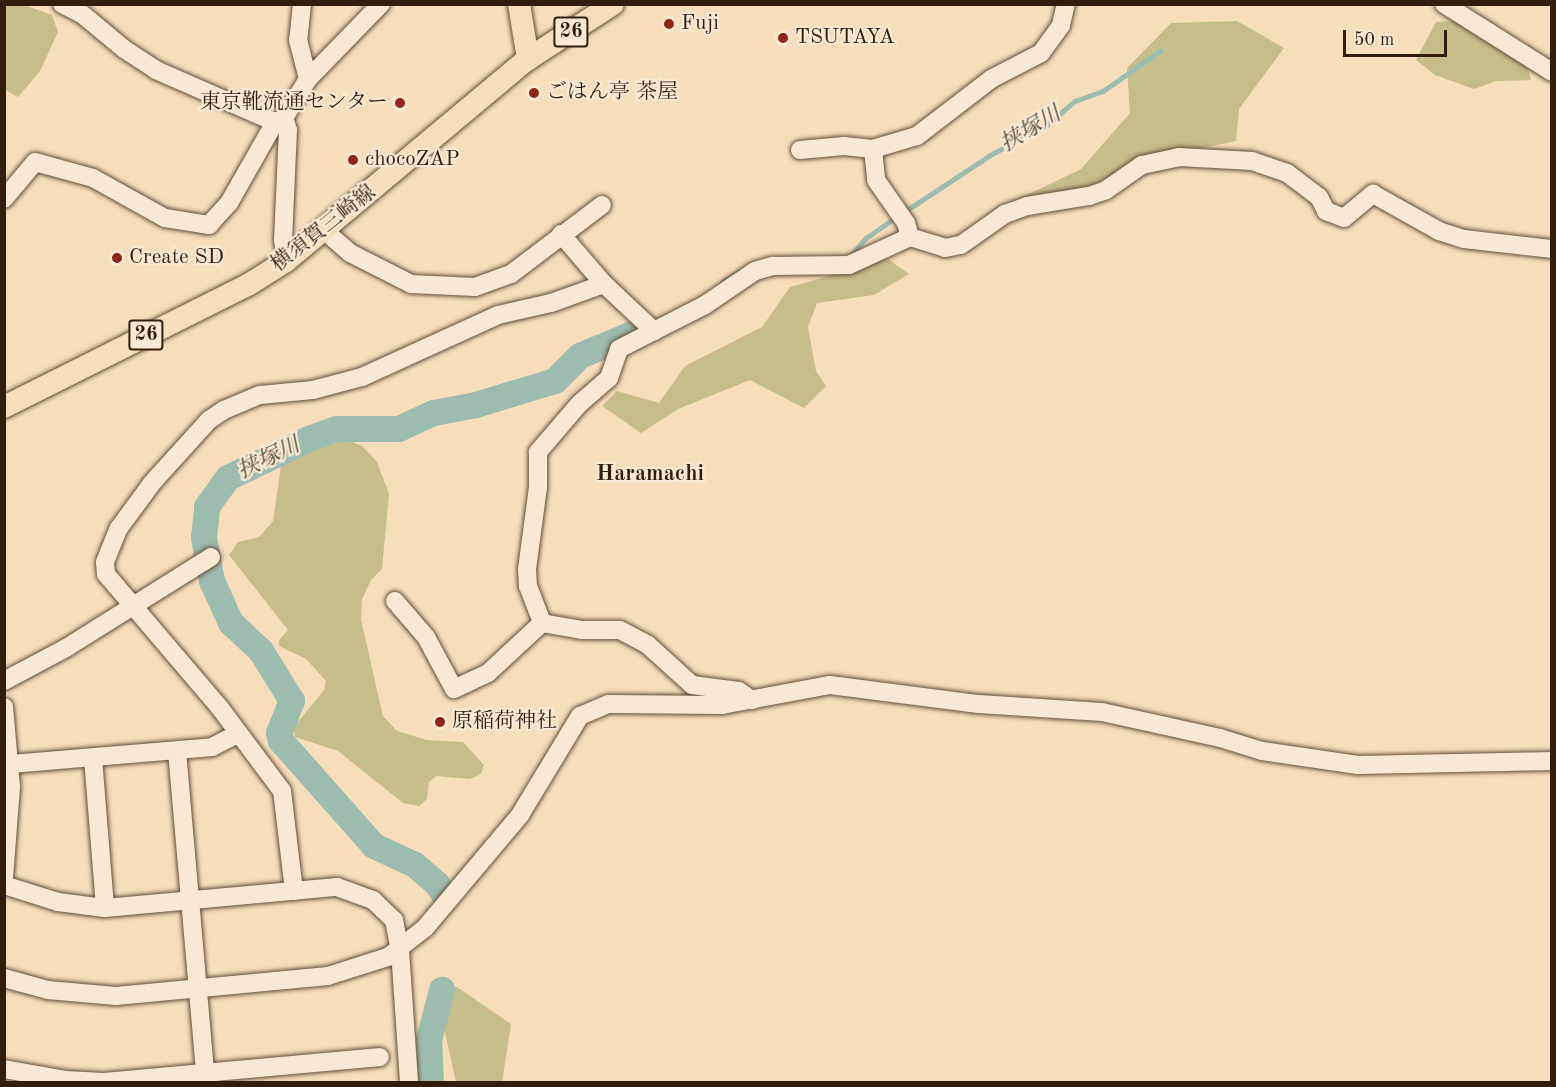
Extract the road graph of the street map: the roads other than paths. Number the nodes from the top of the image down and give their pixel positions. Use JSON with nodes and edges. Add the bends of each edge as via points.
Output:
{"nodes":[{"id":1,"x":62,"y":4,"type":"edge"},
{"id":2,"x":302,"y":4,"type":"edge"},
{"id":3,"x":381,"y":4,"type":"edge"},
{"id":4,"x":519,"y":4,"type":"edge"},
{"id":5,"x":613,"y":4,"type":"edge"},
{"id":6,"x":1066,"y":4,"type":"edge"},
{"id":7,"x":1444,"y":4,"type":"edge"},
{"id":8,"x":528,"y":59,"type":"junction"},
{"id":9,"x":1551,"y":72,"type":"edge"},
{"id":10,"x":308,"y":79,"type":"junction"},
{"id":11,"x":280,"y":120,"type":"junction"},
{"id":12,"x":873,"y":149,"type":"junction"},
{"id":13,"x":800,"y":150,"type":"dead end"},
{"id":14,"x":4,"y":199,"type":"edge"},
{"id":15,"x":602,"y":205,"type":"dead end"},
{"id":16,"x":326,"y":232,"type":"junction"},
{"id":17,"x":561,"y":234,"type":"junction"},
{"id":18,"x":910,"y":237,"type":"junction"},
{"id":19,"x":1551,"y":249,"type":"edge"},
{"id":20,"x":286,"y":261,"type":"junction"},
{"id":21,"x":604,"y":284,"type":"junction"},
{"id":22,"x":654,"y":331,"type":"junction"},
{"id":23,"x":4,"y":407,"type":"edge"},
{"id":24,"x":208,"y":560,"type":"dead end"},
{"id":25,"x":395,"y":601,"type":"dead end"},
{"id":26,"x":132,"y":608,"type":"junction"},
{"id":27,"x":542,"y":623,"type":"junction"},
{"id":28,"x":4,"y":681,"type":"edge"},
{"id":29,"x":752,"y":700,"type":"junction"},
{"id":30,"x":4,"y":707,"type":"edge"},
{"id":31,"x":239,"y":733,"type":"junction"},
{"id":32,"x":177,"y":751,"type":"junction"},
{"id":33,"x":93,"y":758,"type":"junction"},
{"id":34,"x":1551,"y":761,"type":"edge"},
{"id":35,"x":11,"y":764,"type":"junction"},
{"id":36,"x":4,"y":879,"type":"edge"},
{"id":37,"x":4,"y":885,"type":"edge"},
{"id":38,"x":294,"y":891,"type":"junction"},
{"id":39,"x":190,"y":902,"type":"junction"},
{"id":40,"x":105,"y":908,"type":"junction"},
{"id":41,"x":400,"y":950,"type":"junction"},
{"id":42,"x":4,"y":978,"type":"edge"},
{"id":43,"x":198,"y":989,"type":"junction"},
{"id":44,"x":380,"y":1057,"type":"dead end"},
{"id":45,"x":4,"y":1069,"type":"edge"},
{"id":46,"x":307,"y":1074,"type":"edge"},
{"id":47,"x":205,"y":1078,"type":"edge"},
{"id":48,"x":104,"y":1083,"type":"edge"},
{"id":49,"x":409,"y":1083,"type":"edge"}],
"edges":[{"from":1,"to":11,"type":"street","via":[[82,14],[124,50],[156,70]]},
{"from":2,"to":10,"type":"street","via":[[298,40]]},
{"from":3,"to":10,"type":"street"},
{"from":4,"to":8,"type":"main road"},
{"from":5,"to":8,"type":"main road","name":"横須賀三崎線","number":"26"},
{"from":6,"to":12,"type":"street","via":[[1057,32],[1041,53],[991,79],[918,136]]},
{"from":7,"to":9,"type":"street"},
{"from":8,"to":16,"type":"main road","name":"横須賀三崎線","number":"26"},
{"from":10,"to":11,"type":"street"},
{"from":11,"to":14,"type":"street","via":[[229,203],[209,225],[165,218],[93,178],[35,162]]},
{"from":11,"to":20,"type":"street","via":[[288,130],[283,240]]},
{"from":12,"to":13,"type":"street","via":[[844,146]]},
{"from":12,"to":18,"type":"street","via":[[876,180],[906,223]]},
{"from":15,"to":17,"type":"street"},
{"from":16,"to":17,"type":"street","via":[[350,253],[384,273],[411,284],[442,287],[494,283]]},
{"from":16,"to":20,"type":"main road","name":"横須賀三崎線","number":"26"},
{"from":17,"to":21,"type":"street"},
{"from":18,"to":19,"type":"street","via":[[945,248],[961,245],[1005,214],[1027,206],[1089,196],[1142,165],[1179,157],[1252,161],[1287,172],[1319,197],[1326,212],[1344,218],[1373,194],[1439,231],[1464,239]]},
{"from":18,"to":22,"type":"street","via":[[849,265],[773,266],[755,271],[705,305]]},
{"from":20,"to":23,"type":"main road","name":"横須賀三崎線","number":"26","via":[[248,285]]},
{"from":21,"to":22,"type":"street"},
{"from":21,"to":26,"type":"street","via":[[551,303],[498,315],[362,377],[313,390],[260,395],[209,420],[152,483],[120,528],[105,562],[106,574]]},
{"from":22,"to":27,"type":"street","via":[[619,349],[609,378],[580,403],[538,452],[538,487],[526,569],[530,595]]},
{"from":24,"to":26,"type":"street"},
{"from":25,"to":27,"type":"street","via":[[414,619],[454,689],[488,674]]},
{"from":26,"to":28,"type":"street"},
{"from":26,"to":31,"type":"street"},
{"from":27,"to":29,"type":"street","via":[[581,630],[620,630],[648,645],[692,685],[739,692]]},
{"from":29,"to":34,"type":"street","via":[[830,685],[979,704],[1102,712],[1262,751],[1348,764]]},
{"from":29,"to":41,"type":"street","via":[[722,705],[609,704],[580,716],[520,815],[446,905]]},
{"from":30,"to":35,"type":"street"},
{"from":31,"to":32,"type":"street","via":[[212,747]]},
{"from":31,"to":38,"type":"street","via":[[282,791]]},
{"from":32,"to":33,"type":"street"},
{"from":32,"to":39,"type":"street"},
{"from":33,"to":35,"type":"street"},
{"from":33,"to":40,"type":"street"},
{"from":35,"to":36,"type":"street"},
{"from":37,"to":40,"type":"street","via":[[66,904]]},
{"from":38,"to":39,"type":"street"},
{"from":38,"to":41,"type":"street","via":[[337,887],[373,900],[394,920]]},
{"from":39,"to":40,"type":"street"},
{"from":39,"to":43,"type":"street"},
{"from":41,"to":43,"type":"street","via":[[369,966],[328,976]]},
{"from":41,"to":49,"type":"street"},
{"from":42,"to":43,"type":"street","via":[[79,994]]},
{"from":43,"to":47,"type":"street"},
{"from":44,"to":46,"type":"street"},
{"from":45,"to":48,"type":"street"},
{"from":46,"to":47,"type":"street"},
{"from":47,"to":48,"type":"street"}]}
